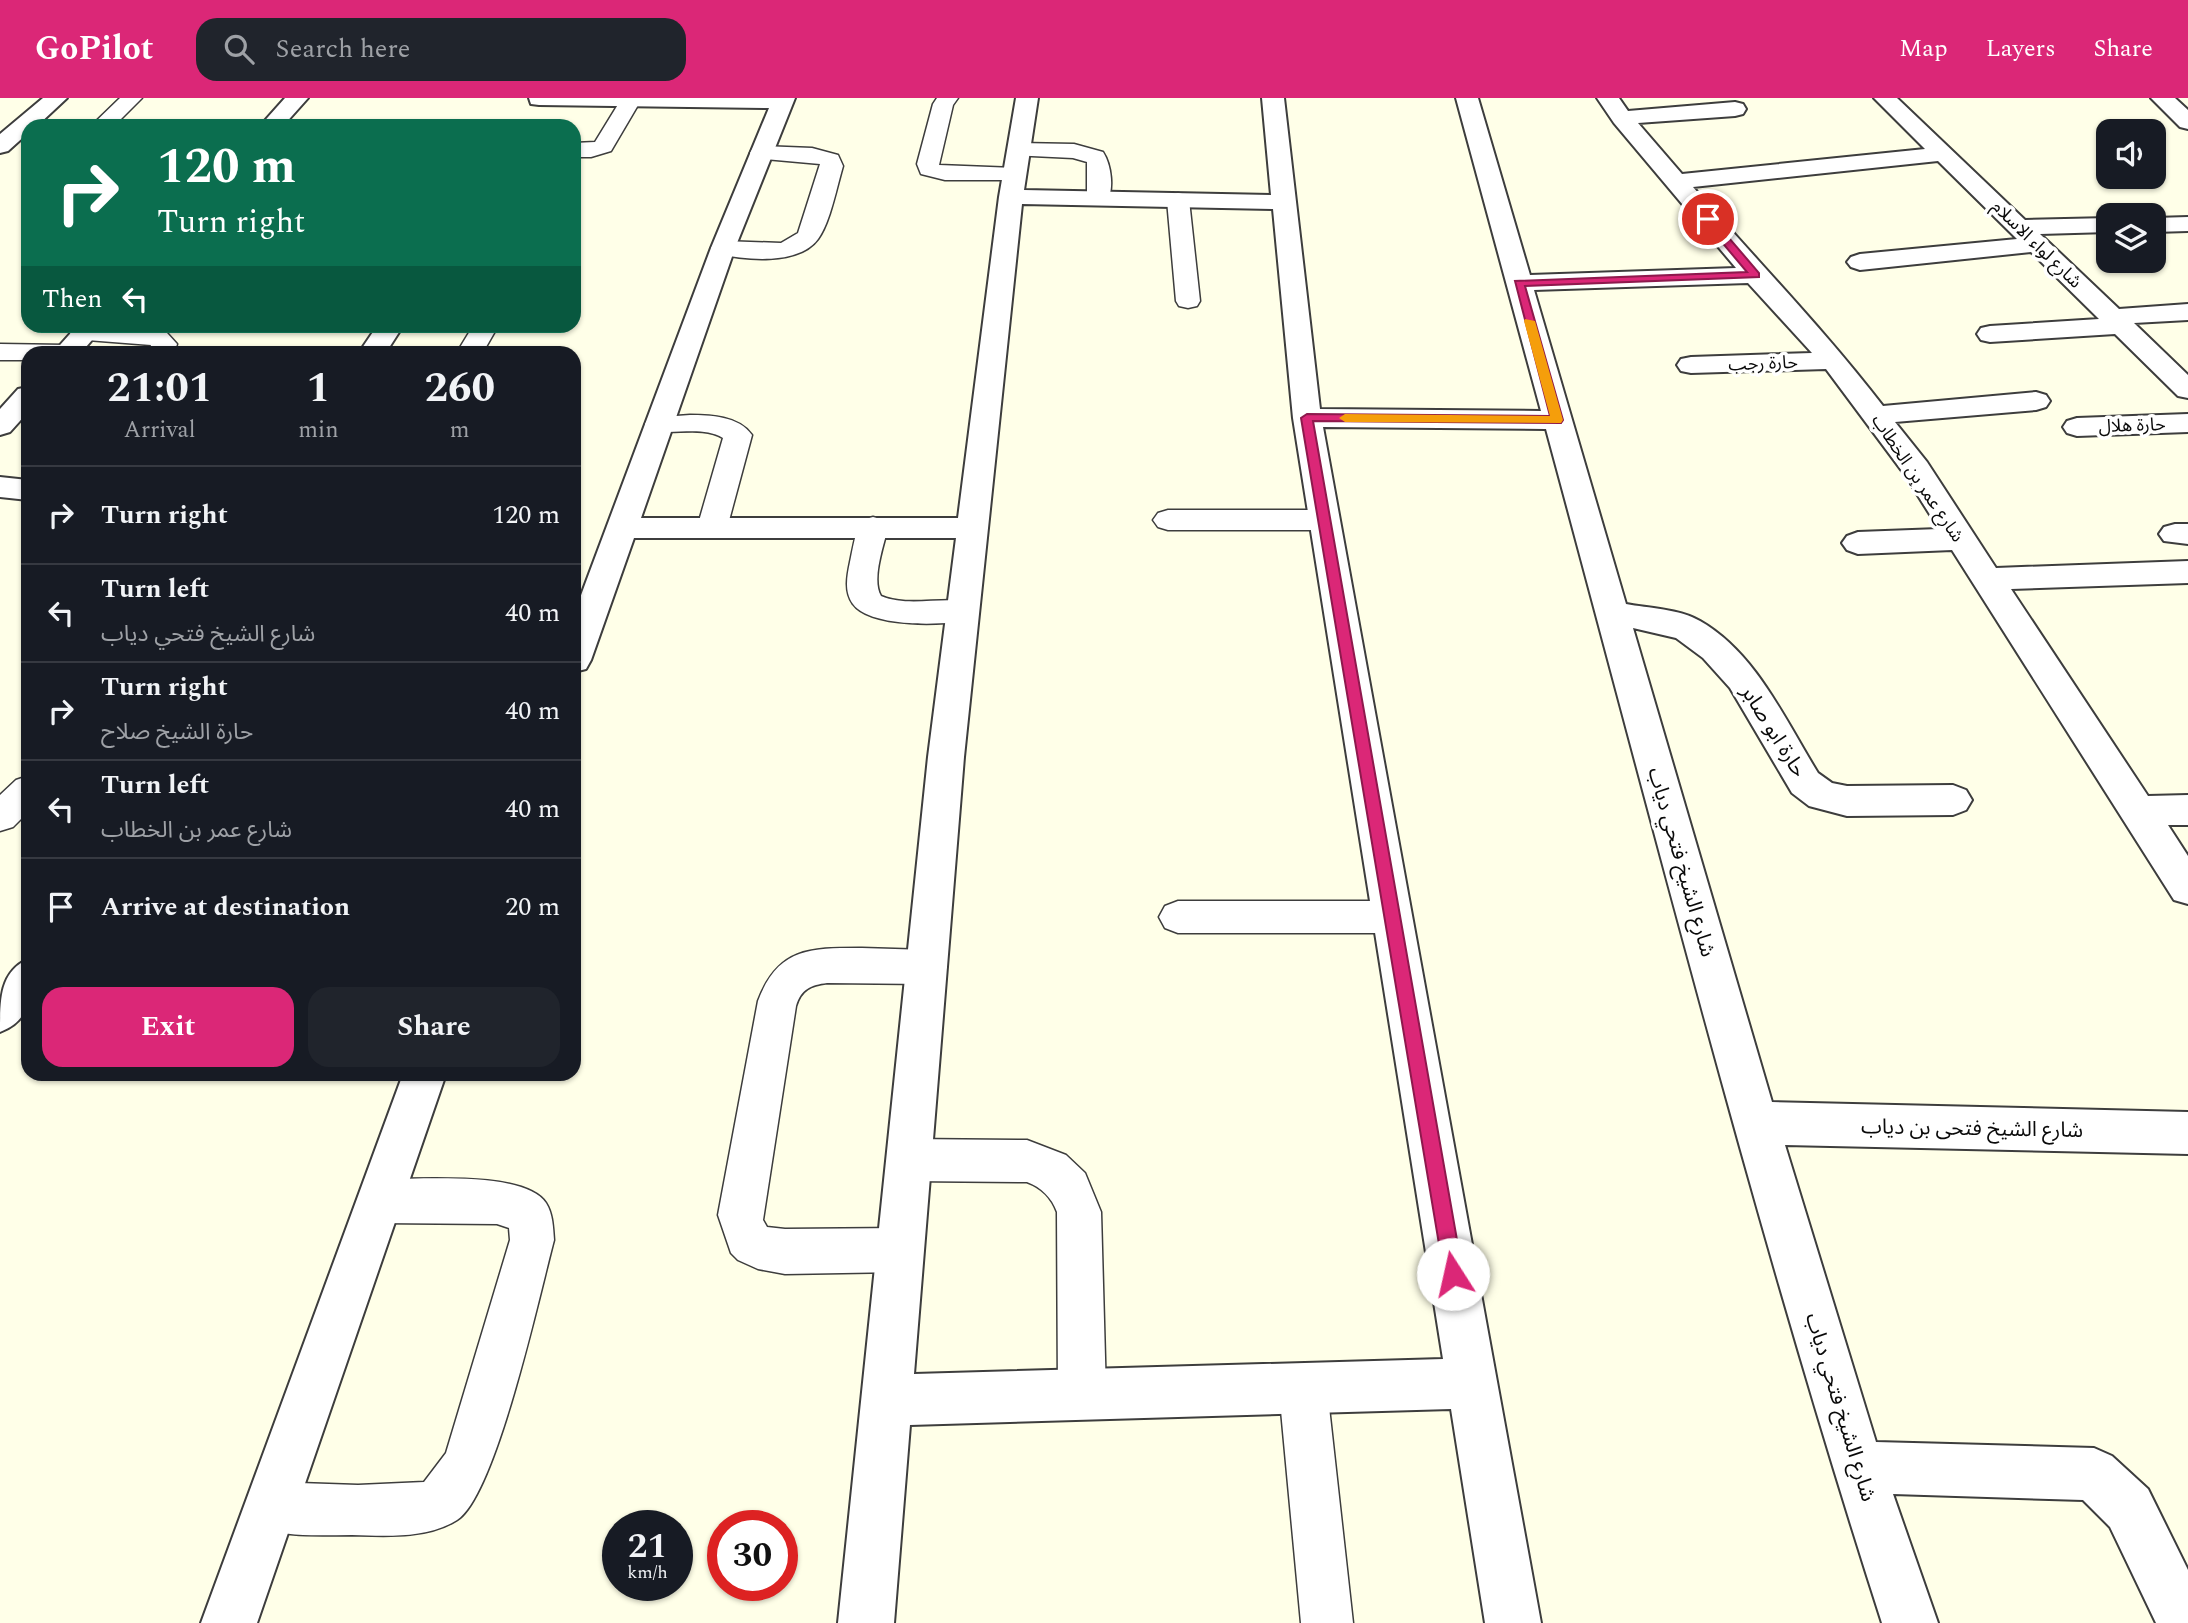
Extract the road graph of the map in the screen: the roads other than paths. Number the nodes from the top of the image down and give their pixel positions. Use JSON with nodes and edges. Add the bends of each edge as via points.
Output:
{"nodes":[{"id":1,"x":56,"y":98,"type":"edge"},
{"id":2,"x":132,"y":98,"type":"edge"},
{"id":3,"x":296,"y":98,"type":"edge"},
{"id":4,"x":948,"y":98,"type":"edge"},
{"id":5,"x":1027,"y":98,"type":"edge"},
{"id":6,"x":1273,"y":98,"type":"edge"},
{"id":7,"x":1467,"y":98,"type":"edge"},
{"id":8,"x":1885,"y":98,"type":"edge"},
{"id":9,"x":2162,"y":98,"type":"edge"},
{"id":10,"x":631,"y":100,"type":"junction"},
{"id":11,"x":729,"y":100,"type":"edge"},
{"id":12,"x":783,"y":100,"type":"edge"},
{"id":13,"x":535,"y":105,"type":"edge"},
{"id":14,"x":1615,"y":108,"type":"edge"},
{"id":15,"x":1735,"y":109,"type":"dead end"},
{"id":16,"x":33,"y":119,"type":"edge"},
{"id":17,"x":110,"y":119,"type":"edge"},
{"id":18,"x":277,"y":119,"type":"edge"},
{"id":19,"x":2188,"y":122,"type":"edge"},
{"id":20,"x":581,"y":149,"type":"edge"},
{"id":21,"x":761,"y":153,"type":"junction"},
{"id":22,"x":1942,"y":155,"type":"junction"},
{"id":23,"x":1015,"y":174,"type":"junction"},
{"id":24,"x":1676,"y":182,"type":"junction"},
{"id":25,"x":1098,"y":198,"type":"junction"},
{"id":26,"x":1178,"y":200,"type":"junction"},
{"id":27,"x":1283,"y":202,"type":"junction"},
{"id":28,"x":2166,"y":225,"type":"edge"},
{"id":29,"x":2188,"y":225,"type":"edge"},
{"id":30,"x":2096,"y":227,"type":"edge"},
{"id":31,"x":2030,"y":235,"type":"junction"},
{"id":32,"x":723,"y":248,"type":"junction"},
{"id":33,"x":1860,"y":262,"type":"dead end"},
{"id":34,"x":1755,"y":275,"type":"junction"},
{"id":35,"x":1519,"y":283,"type":"junction"},
{"id":36,"x":1188,"y":301,"type":"dead end"},
{"id":37,"x":2188,"y":312,"type":"edge"},
{"id":38,"x":2115,"y":321,"type":"junction"},
{"id":39,"x":1990,"y":334,"type":"dead end"},
{"id":40,"x":76,"y":342,"type":"edge"},
{"id":41,"x":46,"y":346,"type":"edge"},
{"id":42,"x":163,"y":346,"type":"edge"},
{"id":43,"x":21,"y":349,"type":"edge"},
{"id":44,"x":0,"y":352,"type":"edge"},
{"id":45,"x":1834,"y":361,"type":"junction"},
{"id":46,"x":1691,"y":365,"type":"dead end"},
{"id":47,"x":2187,"y":387,"type":"edge"},
{"id":48,"x":2036,"y":401,"type":"dead end"},
{"id":49,"x":1875,"y":415,"type":"junction"},
{"id":50,"x":1307,"y":418,"type":"junction"},
{"id":51,"x":1557,"y":420,"type":"junction"},
{"id":52,"x":2188,"y":423,"type":"edge"},
{"id":53,"x":659,"y":424,"type":"junction"},
{"id":54,"x":2077,"y":427,"type":"dead end"},
{"id":55,"x":1168,"y":520,"type":"dead end"},
{"id":56,"x":1324,"y":520,"type":"junction"},
{"id":57,"x":873,"y":527,"type":"junction"},
{"id":58,"x":622,"y":528,"type":"junction"},
{"id":59,"x":712,"y":528,"type":"junction"},
{"id":60,"x":972,"y":528,"type":"junction"},
{"id":61,"x":1960,"y":539,"type":"junction"},
{"id":62,"x":1858,"y":543,"type":"dead end"},
{"id":63,"x":2188,"y":572,"type":"edge"},
{"id":64,"x":1985,"y":579,"type":"junction"},
{"id":65,"x":962,"y":611,"type":"junction"},
{"id":66,"x":1611,"y":612,"type":"junction"},
{"id":67,"x":581,"y":641,"type":"edge"},
{"id":68,"x":21,"y":797,"type":"edge"},
{"id":69,"x":1952,"y":800,"type":"dead end"},
{"id":70,"x":2188,"y":810,"type":"edge"},
{"id":71,"x":2139,"y":811,"type":"junction"},
{"id":72,"x":0,"y":817,"type":"edge"},
{"id":73,"x":2188,"y":888,"type":"edge"},
{"id":74,"x":1178,"y":917,"type":"dead end"},
{"id":75,"x":1392,"y":917,"type":"junction"},
{"id":76,"x":927,"y":967,"type":"junction"},
{"id":77,"x":422,"y":1081,"type":"edge"},
{"id":78,"x":1756,"y":1124,"type":"junction"},
{"id":79,"x":2188,"y":1133,"type":"edge"},
{"id":80,"x":909,"y":1160,"type":"junction"},
{"id":81,"x":379,"y":1201,"type":"junction"},
{"id":82,"x":900,"y":1250,"type":"junction"},
{"id":83,"x":1472,"y":1384,"type":"junction"},
{"id":84,"x":1303,"y":1389,"type":"junction"},
{"id":85,"x":1082,"y":1394,"type":"junction"},
{"id":86,"x":887,"y":1400,"type":"junction"},
{"id":87,"x":1858,"y":1467,"type":"junction"},
{"id":88,"x":270,"y":1507,"type":"junction"},
{"id":89,"x":229,"y":1623,"type":"edge"},
{"id":90,"x":866,"y":1623,"type":"edge"},
{"id":91,"x":1327,"y":1623,"type":"edge"},
{"id":92,"x":1513,"y":1623,"type":"edge"},
{"id":93,"x":1910,"y":1623,"type":"edge"},
{"id":94,"x":2185,"y":1623,"type":"edge"}],
"edges":[{"from":1,"to":16,"type":"street"},
{"from":2,"to":17,"type":"lane"},
{"from":3,"to":18,"type":"street"},
{"from":4,"to":23,"type":"lane","via":[[929,169]]},
{"from":5,"to":23,"type":"street"},
{"from":6,"to":27,"type":"street"},
{"from":7,"to":35,"type":"street","name":"شارع الشيخ فتحي دياب"},
{"from":8,"to":22,"type":"street","name":"شارع لواء الاسلام"},
{"from":9,"to":19,"type":"street"},
{"from":10,"to":11,"type":"street"},
{"from":10,"to":13,"type":"street"},
{"from":10,"to":20,"type":"lane","via":[[603,146]]},
{"from":11,"to":12,"type":"street"},
{"from":12,"to":21,"type":"street"},
{"from":14,"to":15,"type":"street"},
{"from":14,"to":24,"type":"street","name":"شارع عمر بن الخطاب"},
{"from":21,"to":32,"type":"street"},
{"from":21,"to":32,"type":"lane","via":[[830,160],[832,166],[809,235],[794,247]]},
{"from":22,"to":24,"type":"street"},
{"from":22,"to":31,"type":"street","name":"شارع لواء الاسلام"},
{"from":23,"to":25,"type":"street"},
{"from":23,"to":25,"type":"lane","via":[[1074,151],[1096,157]]},
{"from":23,"to":60,"type":"street"},
{"from":24,"to":34,"type":"street","name":"شارع عمر بن الخطاب"},
{"from":25,"to":26,"type":"street"},
{"from":26,"to":27,"type":"street"},
{"from":26,"to":36,"type":"lane"},
{"from":27,"to":50,"type":"street"},
{"from":28,"to":29,"type":"street"},
{"from":30,"to":31,"type":"street"},
{"from":31,"to":33,"type":"street"},
{"from":31,"to":38,"type":"street","name":"شارع لواء الاسلام"},
{"from":32,"to":53,"type":"street"},
{"from":34,"to":35,"type":"street"},
{"from":34,"to":45,"type":"street","name":"شارع عمر بن الخطاب"},
{"from":35,"to":51,"type":"street","name":"شارع الشيخ فتحي دياب"},
{"from":37,"to":38,"type":"street"},
{"from":38,"to":39,"type":"street"},
{"from":38,"to":47,"type":"street","name":"شارع لواء الاسلام"},
{"from":40,"to":41,"type":"lane"},
{"from":40,"to":42,"type":"lane","via":[[158,338]]},
{"from":43,"to":44,"type":"lane"},
{"from":45,"to":46,"type":"street","name":"حارة رجب"},
{"from":45,"to":49,"type":"street","name":"شارع عمر بن الخطاب"},
{"from":48,"to":49,"type":"street"},
{"from":49,"to":61,"type":"street","name":"شارع عمر بن الخطاب"},
{"from":50,"to":51,"type":"street"},
{"from":50,"to":56,"type":"street"},
{"from":51,"to":66,"type":"street","name":"شارع الشيخ فتحي دياب"},
{"from":52,"to":54,"type":"street","name":"حارة هلال"},
{"from":53,"to":58,"type":"street"},
{"from":53,"to":59,"type":"lane","via":[[729,427],[738,435]]},
{"from":55,"to":56,"type":"lane"},
{"from":56,"to":75,"type":"street"},
{"from":57,"to":59,"type":"street"},
{"from":57,"to":60,"type":"street"},
{"from":57,"to":65,"type":"lane","via":[[864,598],[888,610]]},
{"from":58,"to":59,"type":"street"},
{"from":58,"to":67,"type":"street"},
{"from":60,"to":65,"type":"street"},
{"from":61,"to":62,"type":"street"},
{"from":61,"to":64,"type":"street","name":"شارع عمر بن الخطاب"},
{"from":63,"to":64,"type":"street"},
{"from":64,"to":71,"type":"street","name":"شارع عمر بن الخطاب"},
{"from":65,"to":76,"type":"street"},
{"from":66,"to":69,"type":"street","name":"حارة ابو صابر","via":[[1686,628],[1715,649],[1742,679],[1805,783],[1822,796],[1847,801]]},
{"from":66,"to":78,"type":"street","name":"شارع الشيخ فتحي دياب"},
{"from":68,"to":72,"type":"lane"},
{"from":70,"to":71,"type":"street"},
{"from":71,"to":73,"type":"street","name":"شارع عمر بن الخطاب"},
{"from":74,"to":75,"type":"lane"},
{"from":75,"to":83,"type":"street"},
{"from":76,"to":80,"type":"street"},
{"from":76,"to":82,"type":"lane","via":[[822,967],[799,972],[782,986],[740,1215],[743,1234],[757,1247]]},
{"from":77,"to":81,"type":"street"},
{"from":78,"to":79,"type":"street","name":"شارع الشيخ فتحى بن دياب"},
{"from":78,"to":87,"type":"street","name":"شارع الشيخ فتحي دياب"},
{"from":80,"to":82,"type":"street"},
{"from":80,"to":85,"type":"lane","via":[[1027,1161],[1051,1170],[1070,1188],[1079,1212]]},
{"from":81,"to":88,"type":"street"},
{"from":81,"to":88,"type":"lane","via":[[497,1202],[517,1206],[530,1218],[531,1240],[468,1460],[457,1485],[436,1505],[410,1509]]},
{"from":82,"to":86,"type":"street"},
{"from":83,"to":84,"type":"street"},
{"from":83,"to":92,"type":"street"},
{"from":84,"to":85,"type":"street"},
{"from":84,"to":91,"type":"lane"},
{"from":85,"to":86,"type":"street"},
{"from":86,"to":90,"type":"street"},
{"from":87,"to":93,"type":"street","name":"شارع الشيخ فتحي دياب"},
{"from":87,"to":94,"type":"street","via":[[2094,1474],[2129,1508]]},
{"from":88,"to":89,"type":"street"}]}
